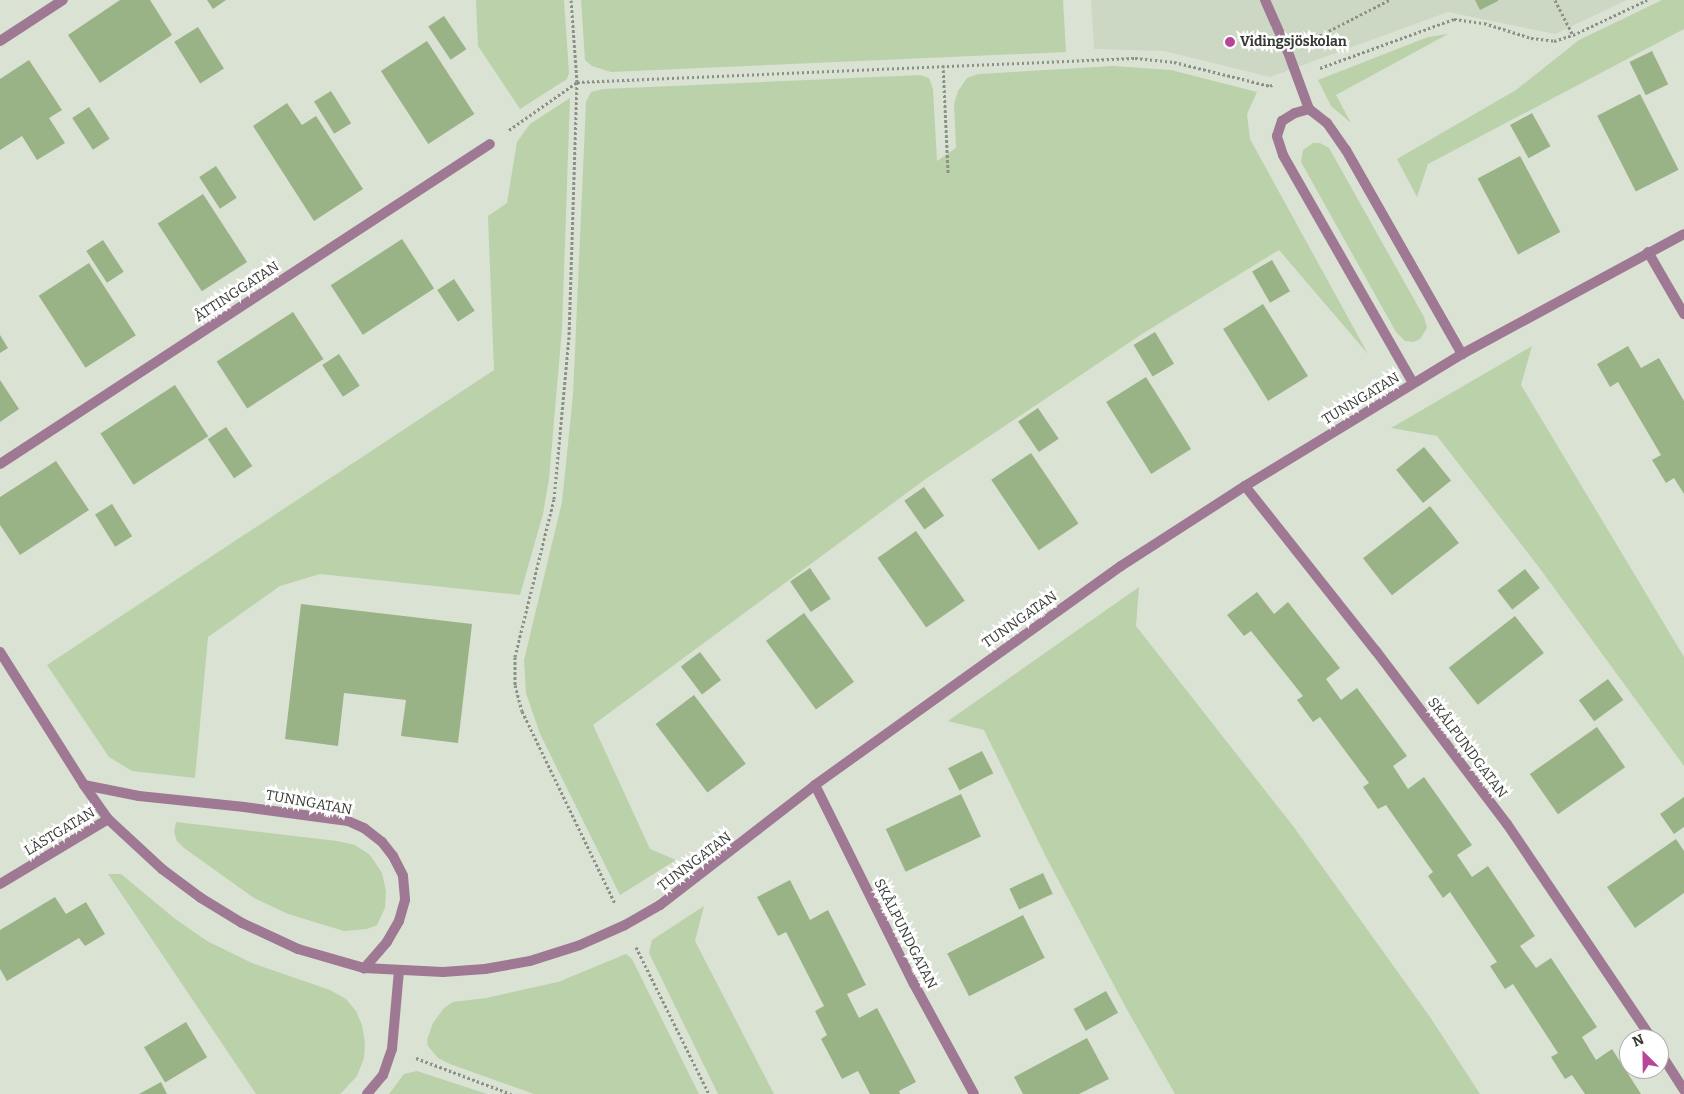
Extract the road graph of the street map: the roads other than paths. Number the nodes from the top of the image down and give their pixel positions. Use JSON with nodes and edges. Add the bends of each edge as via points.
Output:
{"nodes":[{"id":1,"x":63,"y":0,"type":"edge"},
{"id":2,"x":1264,"y":0,"type":"edge"},
{"id":3,"x":0,"y":41,"type":"edge"},
{"id":4,"x":1309,"y":109,"type":"junction"},
{"id":5,"x":490,"y":144,"type":"road end"},
{"id":6,"x":1684,"y":234,"type":"edge"},
{"id":7,"x":1648,"y":252,"type":"junction"},
{"id":8,"x":1684,"y":314,"type":"edge"},
{"id":9,"x":1462,"y":354,"type":"junction"},
{"id":10,"x":1413,"y":383,"type":"junction"},
{"id":11,"x":0,"y":464,"type":"edge"},
{"id":12,"x":1245,"y":486,"type":"junction"},
{"id":13,"x":0,"y":652,"type":"edge"},
{"id":14,"x":84,"y":785,"type":"junction"},
{"id":15,"x":816,"y":785,"type":"junction"},
{"id":16,"x":108,"y":819,"type":"junction"},
{"id":17,"x":0,"y":884,"type":"edge"},
{"id":18,"x":364,"y":968,"type":"junction"},
{"id":19,"x":399,"y":971,"type":"junction"},
{"id":20,"x":1645,"y":1029,"type":"edge"},
{"id":21,"x":1669,"y":1066,"type":"edge"},
{"id":22,"x":1684,"y":1090,"type":"edge"},
{"id":23,"x":367,"y":1094,"type":"edge"},
{"id":24,"x":974,"y":1094,"type":"edge"}],
"edges":[{"from":1,"to":3,"type":"street"},
{"from":2,"to":4,"type":"street"},
{"from":4,"to":9,"type":"street","via":[[1327,123],[1346,150]]},
{"from":4,"to":10,"type":"street","via":[[1282,121],[1277,136],[1283,155]]},
{"from":5,"to":11,"type":"street","name":"ÅTTINGGATAN"},
{"from":6,"to":7,"type":"street","name":"TUNNGATAN"},
{"from":7,"to":8,"type":"street"},
{"from":7,"to":9,"type":"street","name":"TUNNGATAN"},
{"from":9,"to":10,"type":"street","name":"TUNNGATAN"},
{"from":10,"to":12,"type":"street","name":"TUNNGATAN"},
{"from":12,"to":15,"type":"street","name":"TUNNGATAN","via":[[1121,566]]},
{"from":12,"to":20,"type":"street","name":"SKÅLPUNDGATAN","via":[[1508,824]]},
{"from":13,"to":14,"type":"street","name":"TUNNGATAN"},
{"from":14,"to":16,"type":"street","name":"TUNNGATAN"},
{"from":14,"to":18,"type":"street","name":"TUNNGATAN","via":[[139,796],[348,821],[364,828],[393,856],[403,876],[405,900],[399,922],[387,942]]},
{"from":15,"to":19,"type":"street","name":"TUNNGATAN","via":[[660,906],[625,925],[580,945],[530,961],[485,969]]},
{"from":15,"to":24,"type":"street","name":"SKÅLPUNDGATAN","via":[[914,984]]},
{"from":16,"to":17,"type":"street","name":"LÄSTGATAN"},
{"from":16,"to":18,"type":"street","name":"TUNNGATAN","via":[[162,869],[242,923],[298,949]]},
{"from":18,"to":19,"type":"street","name":"TUNNGATAN"},
{"from":19,"to":23,"type":"street","via":[[392,1049],[383,1075]]},
{"from":21,"to":22,"type":"street"}]}
